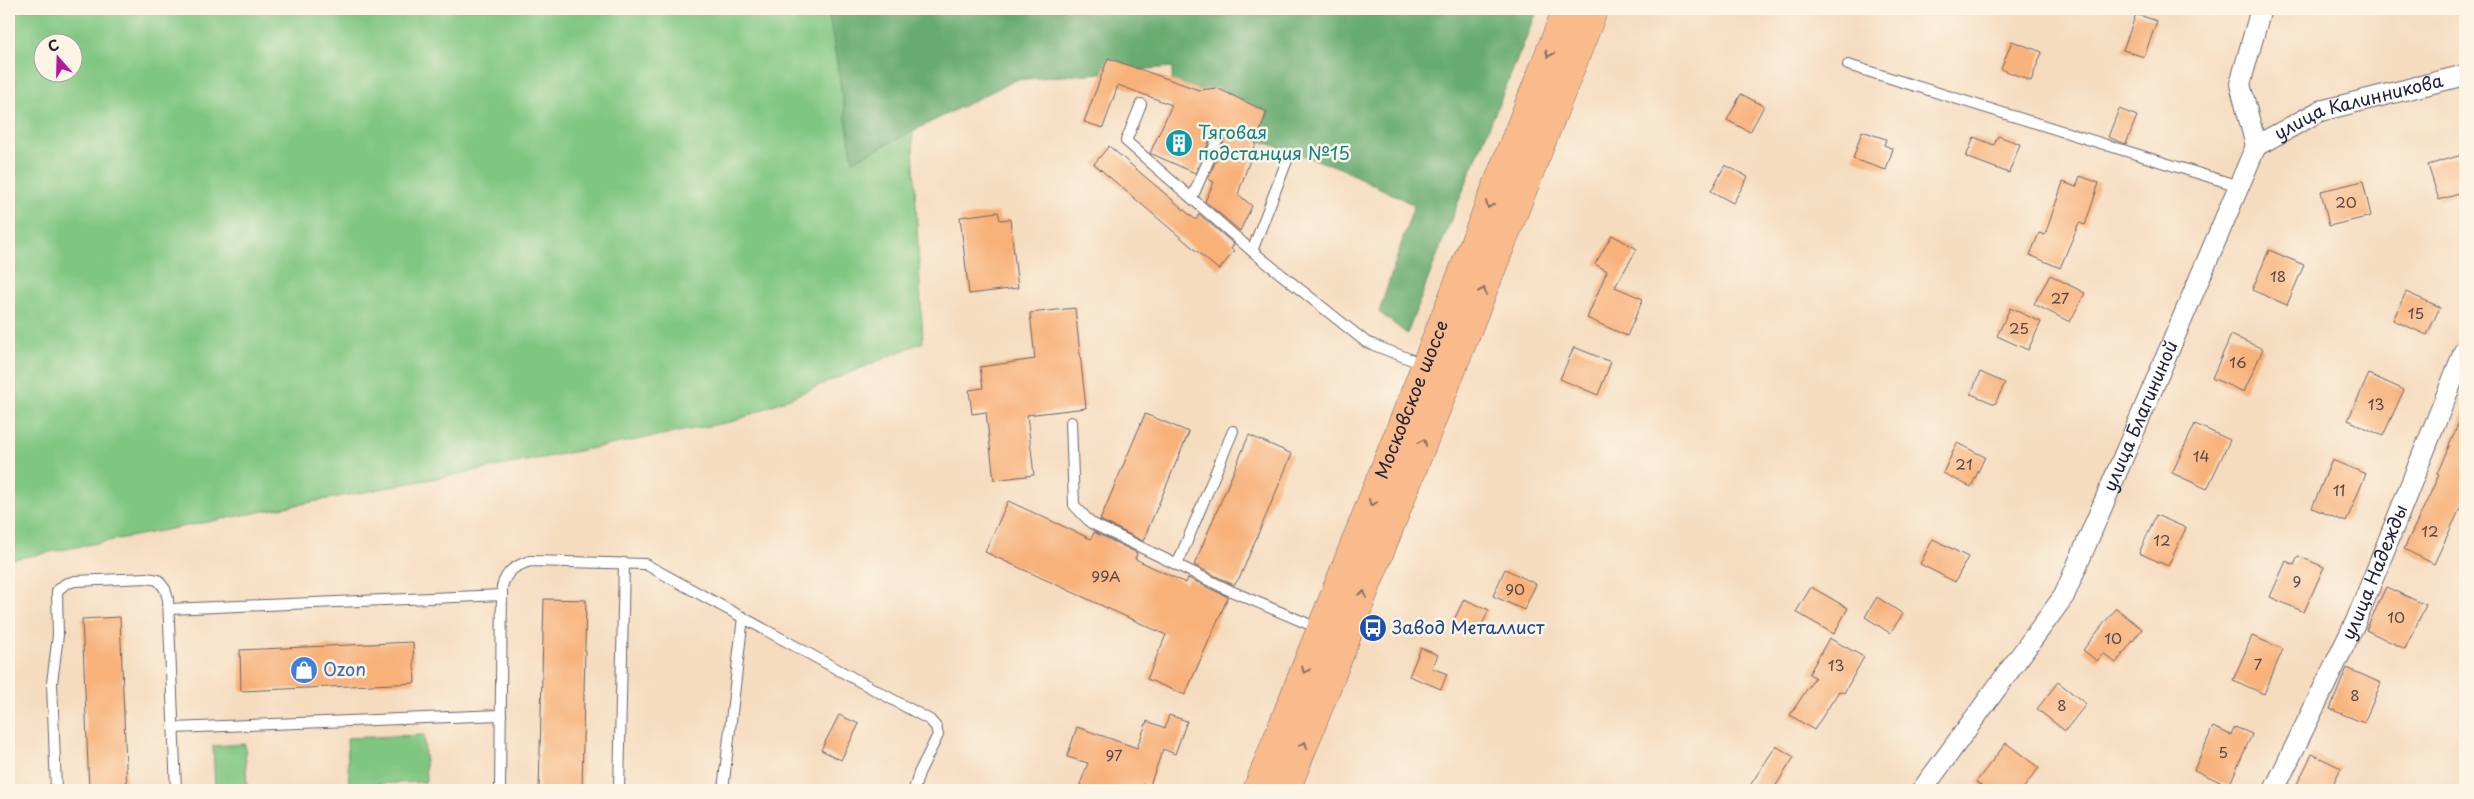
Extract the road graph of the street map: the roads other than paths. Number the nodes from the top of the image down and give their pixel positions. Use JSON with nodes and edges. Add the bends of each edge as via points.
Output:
{"nodes":[{"id":1,"x":1567,"y":9,"type":"edge"},
{"id":2,"x":1594,"y":9,"type":"edge"},
{"id":3,"x":2262,"y":9,"type":"edge"},
{"id":4,"x":1848,"y":65,"type":"dead end"},
{"id":5,"x":2465,"y":75,"type":"edge"},
{"id":6,"x":1141,"y":104,"type":"dead end"},
{"id":7,"x":1219,"y":136,"type":"dead end"},
{"id":8,"x":2256,"y":146,"type":"junction"},
{"id":9,"x":1288,"y":158,"type":"dead end"},
{"id":10,"x":2239,"y":186,"type":"junction"},
{"id":11,"x":1192,"y":198,"type":"junction"},
{"id":12,"x":1252,"y":251,"type":"junction"},
{"id":13,"x":2465,"y":349,"type":"edge"},
{"id":14,"x":1426,"y":365,"type":"junction"},
{"id":15,"x":1071,"y":422,"type":"dead end"},
{"id":16,"x":1233,"y":431,"type":"dead end"},
{"id":17,"x":624,"y":563,"type":"junction"},
{"id":18,"x":1177,"y":565,"type":"junction"},
{"id":19,"x":502,"y":595,"type":"junction"},
{"id":20,"x":168,"y":609,"type":"junction"},
{"id":21,"x":742,"y":617,"type":"junction"},
{"id":22,"x":1321,"y":630,"type":"junction"},
{"id":23,"x":501,"y":715,"type":"junction"},
{"id":24,"x":173,"y":728,"type":"junction"},
{"id":25,"x":56,"y":790,"type":"edge"},
{"id":26,"x":176,"y":790,"type":"edge"},
{"id":27,"x":500,"y":790,"type":"edge"},
{"id":28,"x":619,"y":790,"type":"edge"},
{"id":29,"x":723,"y":790,"type":"edge"},
{"id":30,"x":914,"y":790,"type":"edge"},
{"id":31,"x":1257,"y":790,"type":"edge"},
{"id":32,"x":1286,"y":790,"type":"edge"},
{"id":33,"x":1922,"y":790,"type":"edge"},
{"id":34,"x":2274,"y":790,"type":"edge"}],
"edges":[{"from":1,"to":14,"type":"main road","name":"Московское шоссе","one_way":true},
{"from":32,"to":2,"type":"main road","name":"Московское шоссе","one_way":true},
{"from":3,"to":8,"type":"street","via":[[2240,84]]},
{"from":4,"to":10,"type":"lane"},
{"from":5,"to":8,"type":"street","name":"улица Калинникова","via":[[2320,111]]},
{"from":6,"to":11,"type":"lane","via":[[1126,141]]},
{"from":7,"to":11,"type":"lane"},
{"from":8,"to":10,"type":"street","name":"улица Благининой"},
{"from":9,"to":12,"type":"lane"},
{"from":10,"to":33,"type":"street","name":"улица Благининой","via":[[2064,596]]},
{"from":11,"to":12,"type":"lane"},
{"from":12,"to":14,"type":"lane","via":[[1366,342]]},
{"from":13,"to":34,"type":"street","name":"улица Надежды","via":[[2356,621]]},
{"from":14,"to":22,"type":"main road","name":"Московское шоссе","one_way":true},
{"from":15,"to":18,"type":"lane","via":[[1074,505],[1091,523]]},
{"from":16,"to":18,"type":"lane"},
{"from":17,"to":19,"type":"lane","via":[[530,561],[509,571],[504,578]]},
{"from":17,"to":21,"type":"lane","via":[[645,564]]},
{"from":17,"to":28,"type":"lane"},
{"from":18,"to":22,"type":"lane"},
{"from":19,"to":20,"type":"lane"},
{"from":19,"to":23,"type":"lane"},
{"from":20,"to":24,"type":"lane"},
{"from":20,"to":25,"type":"lane","via":[[165,590],[158,580],[147,578],[75,581],[65,584],[57,592],[58,635],[52,684]]},
{"from":21,"to":29,"type":"lane"},
{"from":21,"to":30,"type":"lane","via":[[930,720],[938,735],[936,744],[919,773]]},
{"from":22,"to":31,"type":"main road","name":"Московское шоссе","one_way":true},
{"from":23,"to":24,"type":"lane"},
{"from":23,"to":27,"type":"lane"},
{"from":24,"to":26,"type":"lane"}]}
